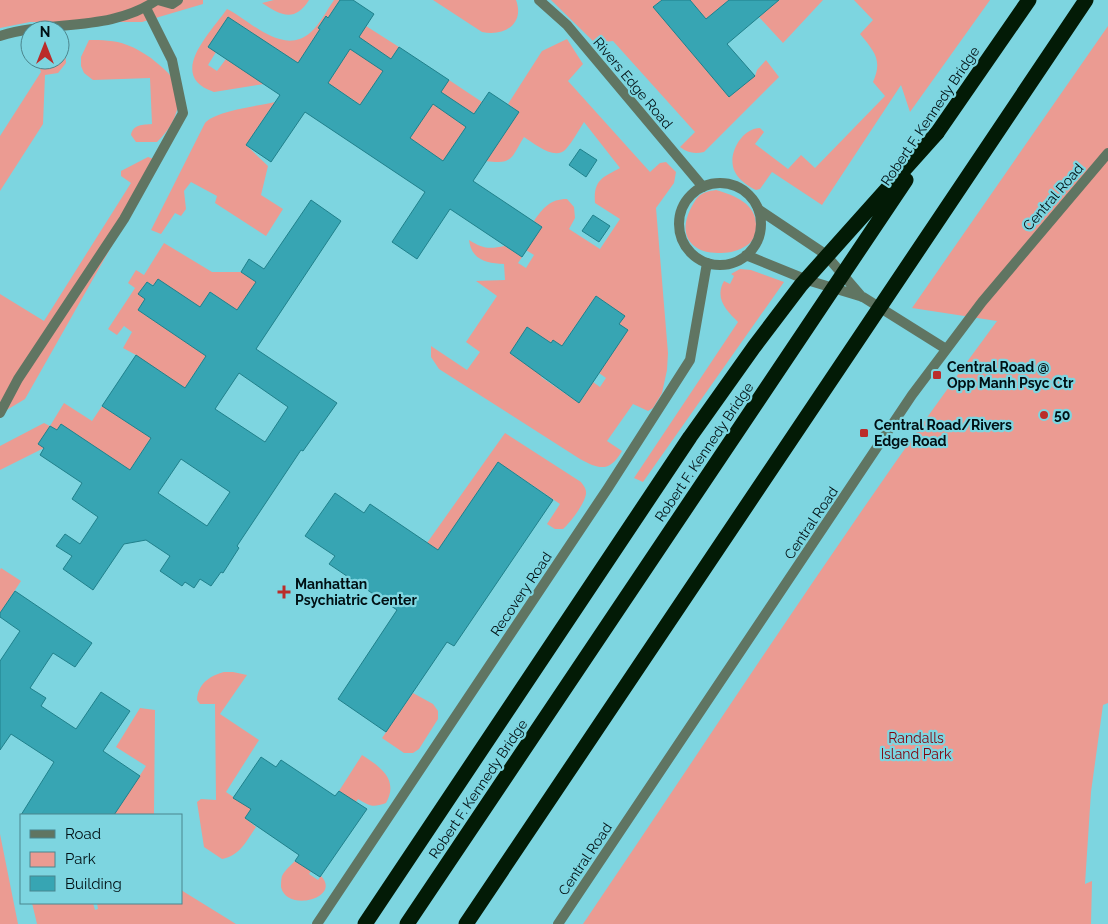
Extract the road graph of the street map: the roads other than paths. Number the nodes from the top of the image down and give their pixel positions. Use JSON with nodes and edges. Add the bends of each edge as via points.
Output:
{"nodes":[{"id":1,"x":157,"y":0,"type":"edge"},
{"id":2,"x":178,"y":0,"type":"edge"},
{"id":3,"x":539,"y":0,"type":"edge"},
{"id":4,"x":1029,"y":0,"type":"edge"},
{"id":5,"x":1086,"y":0,"type":"edge"},
{"id":6,"x":146,"y":8,"type":"junction"},
{"id":7,"x":0,"y":36,"type":"edge"},
{"id":8,"x":937,"y":134,"type":"junction"},
{"id":9,"x":1108,"y":153,"type":"edge"},
{"id":10,"x":703,"y":187,"type":"junction"},
{"id":11,"x":758,"y":210,"type":"junction"},
{"id":12,"x":746,"y":255,"type":"junction"},
{"id":13,"x":707,"y":263,"type":"junction"},
{"id":14,"x":862,"y":297,"type":"junction"},
{"id":15,"x":946,"y":349,"type":"junction"},
{"id":16,"x":0,"y":413,"type":"edge"},
{"id":17,"x":317,"y":924,"type":"edge"},
{"id":18,"x":365,"y":924,"type":"edge"},
{"id":19,"x":407,"y":924,"type":"edge"},
{"id":20,"x":466,"y":924,"type":"edge"},
{"id":21,"x":558,"y":924,"type":"edge"}],
"edges":[{"from":1,"to":2,"type":"street","via":[[172,4]]},
{"from":1,"to":6,"type":"street"},
{"from":3,"to":10,"type":"street","name":"Rivers Edge Road","via":[[567,25]]},
{"from":4,"to":8,"type":"highway","name":"Robert F. Kennedy Bridge"},
{"from":5,"to":20,"type":"highway","bridge":true},
{"from":6,"to":7,"type":"street","via":[[108,21],[19,30]]},
{"from":6,"to":16,"type":"street","via":[[172,60],[183,112],[124,219],[18,379]]},
{"from":8,"to":18,"type":"highway","bridge":true,"via":[[801,285],[754,347],[690,437]]},
{"from":8,"to":19,"type":"highway","name":"Robert F. Kennedy Bridge","bridge":true},
{"from":9,"to":15,"type":"street","name":"Central Road","via":[[1004,274]]},
{"from":10,"to":11,"type":"street","via":[[720,183],[733,185],[745,191]]},
{"from":10,"to":13,"type":"street","via":[[685,202],[679,229],[691,253]]},
{"from":11,"to":12,"type":"street","via":[[762,226],[752,251]]},
{"from":11,"to":14,"type":"street","via":[[825,254]]},
{"from":12,"to":13,"type":"street","via":[[729,264]]},
{"from":12,"to":14,"type":"street","via":[[807,280]]},
{"from":13,"to":17,"type":"street","name":"Recovery Road","via":[[690,360]]},
{"from":14,"to":15,"type":"street"},
{"from":15,"to":21,"type":"street","name":"Central Road"}]}
